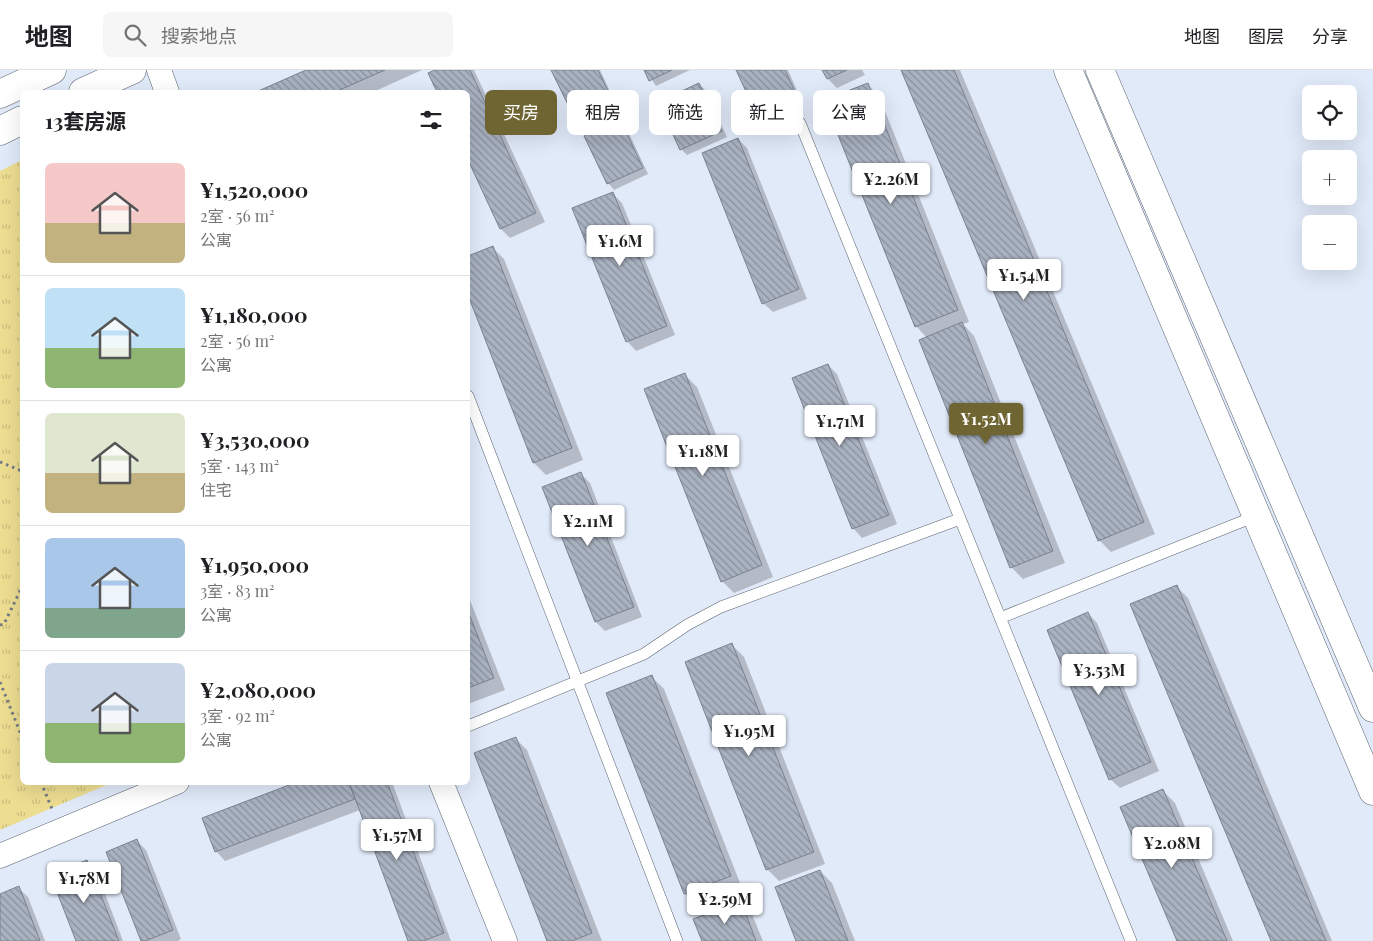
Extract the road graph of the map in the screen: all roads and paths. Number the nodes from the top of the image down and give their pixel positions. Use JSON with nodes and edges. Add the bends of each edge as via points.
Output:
{"nodes":[{"id":1,"x":52,"y":70,"type":"edge"},
{"id":2,"x":132,"y":70,"type":"edge"},
{"id":3,"x":158,"y":70,"type":"edge"},
{"id":4,"x":1068,"y":70,"type":"edge"},
{"id":5,"x":1100,"y":70,"type":"edge"},
{"id":6,"x":87,"y":90,"type":"edge"},
{"id":7,"x":167,"y":90,"type":"edge"},
{"id":8,"x":0,"y":94,"type":"edge"},
{"id":9,"x":20,"y":121,"type":"edge"},
{"id":10,"x":0,"y":130,"type":"edge"},
{"id":11,"x":803,"y":130,"type":"edge"},
{"id":12,"x":470,"y":401,"type":"edge"},
{"id":13,"x":0,"y":462,"type":"edge"},
{"id":14,"x":20,"y":470,"type":"edge"},
{"id":15,"x":1256,"y":516,"type":"junction"},
{"id":16,"x":960,"y":519,"type":"junction"},
{"id":17,"x":20,"y":591,"type":"edge"},
{"id":18,"x":1000,"y":618,"type":"junction"},
{"id":19,"x":0,"y":625,"type":"edge"},
{"id":20,"x":578,"y":681,"type":"junction"},
{"id":21,"x":0,"y":682,"type":"edge"},
{"id":22,"x":1373,"y":708,"type":"edge"},
{"id":23,"x":470,"y":725,"type":"edge"},
{"id":24,"x":20,"y":732,"type":"edge"},
{"id":25,"x":170,"y":785,"type":"edge"},
{"id":26,"x":443,"y":785,"type":"edge"},
{"id":27,"x":1373,"y":791,"type":"edge"},
{"id":28,"x":0,"y":856,"type":"edge"},
{"id":29,"x":505,"y":941,"type":"edge"},
{"id":30,"x":677,"y":941,"type":"edge"},
{"id":31,"x":1131,"y":941,"type":"edge"}],
"edges":[{"from":1,"to":8,"type":"street"},
{"from":2,"to":6,"type":"street"},
{"from":3,"to":7,"type":"street"},
{"from":4,"to":15,"type":"street"},
{"from":5,"to":22,"type":"street"},
{"from":9,"to":10,"type":"street"},
{"from":11,"to":16,"type":"lane"},
{"from":12,"to":20,"type":"lane"},
{"from":13,"to":14,"type":"path"},
{"from":15,"to":18,"type":"lane"},
{"from":15,"to":27,"type":"street"},
{"from":16,"to":18,"type":"lane"},
{"from":16,"to":20,"type":"lane","via":[[721,607],[644,654]]},
{"from":17,"to":19,"type":"path","via":[[4,624]]},
{"from":18,"to":31,"type":"lane"},
{"from":20,"to":23,"type":"lane"},
{"from":20,"to":30,"type":"lane"},
{"from":21,"to":24,"type":"path"},
{"from":25,"to":28,"type":"street"},
{"from":26,"to":29,"type":"street"}]}
